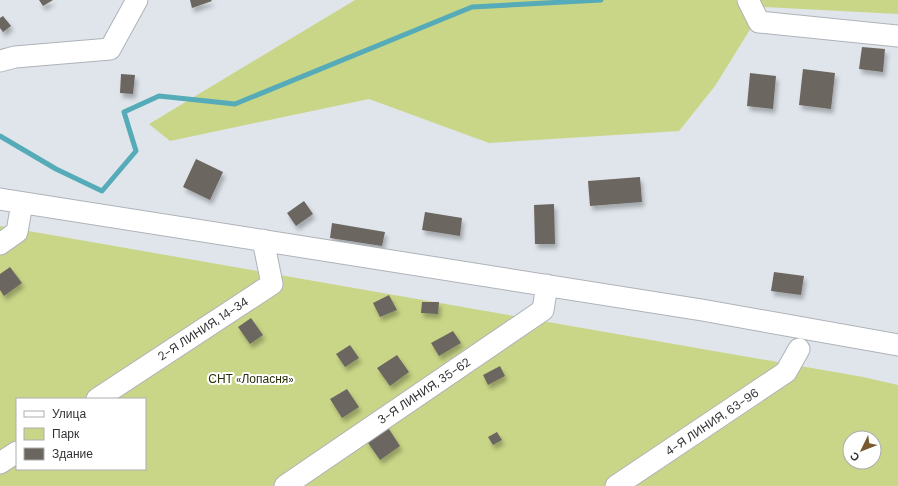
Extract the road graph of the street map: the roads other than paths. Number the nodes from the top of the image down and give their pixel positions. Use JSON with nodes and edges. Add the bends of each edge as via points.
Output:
{"nodes":[{"id":1,"x":137,"y":0,"type":"edge"},
{"id":2,"x":748,"y":0,"type":"edge"},
{"id":3,"x":898,"y":36,"type":"edge"},
{"id":4,"x":0,"y":61,"type":"edge"},
{"id":5,"x":0,"y":199,"type":"edge"},
{"id":6,"x":22,"y":203,"type":"junction"},
{"id":7,"x":263,"y":240,"type":"junction"},
{"id":8,"x":0,"y":244,"type":"edge"},
{"id":9,"x":547,"y":285,"type":"junction"},
{"id":10,"x":898,"y":345,"type":"edge"},
{"id":11,"x":799,"y":349,"type":"dead end"},
{"id":12,"x":99,"y":398,"type":"edge"},
{"id":13,"x":16,"y":453,"type":"edge"},
{"id":14,"x":0,"y":463,"type":"edge"},
{"id":15,"x":285,"y":486,"type":"edge"},
{"id":16,"x":616,"y":486,"type":"edge"}],
"edges":[{"from":1,"to":4,"type":"street","via":[[110,49],[15,57]]},
{"from":2,"to":3,"type":"street","via":[[759,22]]},
{"from":5,"to":6,"type":"street"},
{"from":6,"to":7,"type":"street"},
{"from":6,"to":8,"type":"street","via":[[17,232]]},
{"from":7,"to":9,"type":"street"},
{"from":7,"to":12,"type":"street","name":"2-Я ЛИНИЯ, 14-34","via":[[272,284]]},
{"from":9,"to":10,"type":"street"},
{"from":9,"to":15,"type":"street","name":"3-Я ЛИНИЯ, 35-62","via":[[543,310]]},
{"from":11,"to":16,"type":"street","name":"4-Я ЛИНИЯ, 63-96","via":[[786,372]]},
{"from":13,"to":14,"type":"street"}]}
